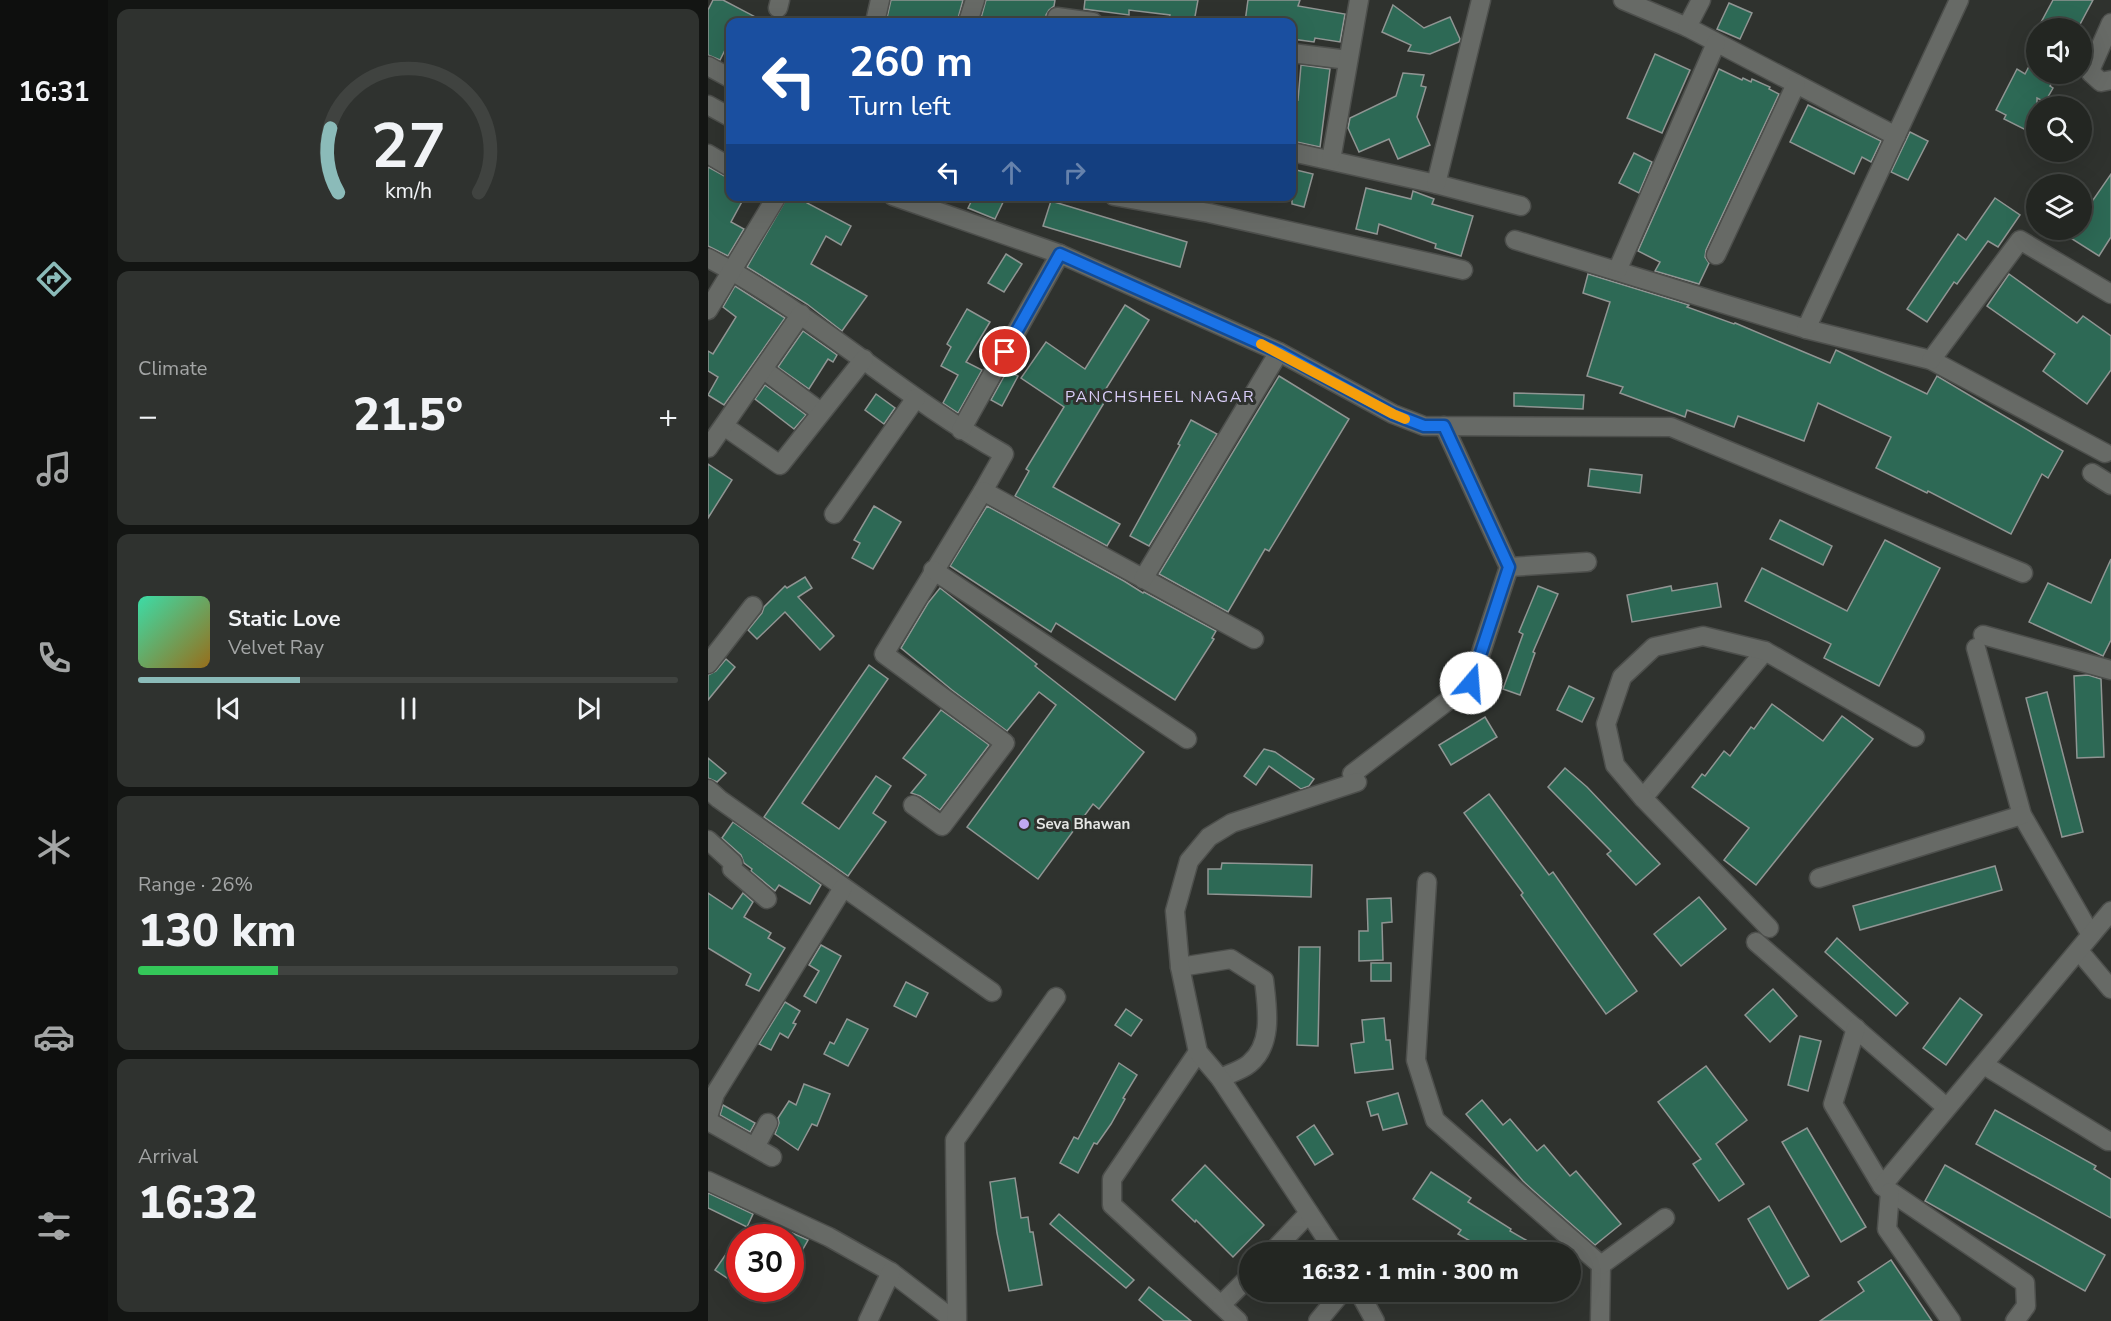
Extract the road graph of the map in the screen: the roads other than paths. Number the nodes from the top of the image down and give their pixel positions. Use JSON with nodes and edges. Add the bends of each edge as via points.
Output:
{"nodes":[{"id":1,"x":880,"y":0,"type":"edge"},
{"id":2,"x":975,"y":0,"type":"edge"},
{"id":3,"x":1359,"y":0,"type":"edge"},
{"id":4,"x":1481,"y":0,"type":"edge"},
{"id":5,"x":1623,"y":0,"type":"edge"},
{"id":6,"x":1701,"y":0,"type":"edge"},
{"id":7,"x":1959,"y":0,"type":"edge"},
{"id":8,"x":1058,"y":13,"type":"edge"},
{"id":9,"x":876,"y":18,"type":"edge"},
{"id":10,"x":969,"y":18,"type":"edge"},
{"id":11,"x":1077,"y":18,"type":"edge"},
{"id":12,"x":2111,"y":23,"type":"edge"},
{"id":13,"x":1686,"y":27,"type":"junction"},
{"id":14,"x":1716,"y":42,"type":"junction"},
{"id":15,"x":1296,"y":54,"type":"edge"},
{"id":16,"x":1348,"y":60,"type":"junction"},
{"id":17,"x":708,"y":66,"type":"edge"},
{"id":18,"x":726,"y":76,"type":"edge"},
{"id":19,"x":2111,"y":80,"type":"edge"},
{"id":20,"x":1796,"y":84,"type":"junction"},
{"id":21,"x":708,"y":105,"type":"edge"},
{"id":22,"x":726,"y":115,"type":"edge"},
{"id":23,"x":1896,"y":136,"type":"junction"},
{"id":24,"x":1296,"y":153,"type":"edge"},
{"id":25,"x":708,"y":154,"type":"edge"},
{"id":26,"x":1331,"y":160,"type":"junction"},
{"id":27,"x":726,"y":165,"type":"edge"},
{"id":28,"x":1436,"y":184,"type":"junction"},
{"id":29,"x":774,"y":201,"type":"edge"},
{"id":30,"x":908,"y":201,"type":"edge"},
{"id":31,"x":1167,"y":201,"type":"edge"},
{"id":32,"x":1211,"y":205,"type":"edge"},
{"id":33,"x":1521,"y":206,"type":"dead end"},
{"id":34,"x":1515,"y":240,"type":"dead end"},
{"id":35,"x":1060,"y":254,"type":"junction"},
{"id":36,"x":1716,"y":255,"type":"dead end"},
{"id":37,"x":708,"y":258,"type":"edge"},
{"id":38,"x":1462,"y":270,"type":"dead end"},
{"id":39,"x":733,"y":271,"type":"junction"},
{"id":40,"x":1617,"y":271,"type":"junction"},
{"id":41,"x":2111,"y":294,"type":"edge"},
{"id":42,"x":708,"y":310,"type":"edge"},
{"id":43,"x":801,"y":314,"type":"junction"},
{"id":44,"x":1806,"y":330,"type":"junction"},
{"id":45,"x":1279,"y":352,"type":"junction"},
{"id":46,"x":864,"y":359,"type":"junction"},
{"id":47,"x":1931,"y":360,"type":"junction"},
{"id":48,"x":764,"y":370,"type":"junction"},
{"id":49,"x":916,"y":398,"type":"junction"},
{"id":50,"x":821,"y":412,"type":"junction"},
{"id":51,"x":724,"y":426,"type":"junction"},
{"id":52,"x":1444,"y":426,"type":"junction"},
{"id":53,"x":962,"y":430,"type":"junction"},
{"id":54,"x":708,"y":448,"type":"edge"},
{"id":55,"x":2105,"y":453,"type":"dead end"},
{"id":56,"x":2092,"y":473,"type":"dead end"},
{"id":57,"x":2111,"y":485,"type":"edge"},
{"id":58,"x":983,"y":491,"type":"junction"},
{"id":59,"x":834,"y":514,"type":"dead end"},
{"id":60,"x":1587,"y":562,"type":"dead end"},
{"id":61,"x":1509,"y":567,"type":"junction"},
{"id":62,"x":933,"y":570,"type":"junction"},
{"id":63,"x":2023,"y":573,"type":"dead end"},
{"id":64,"x":1143,"y":579,"type":"junction"},
{"id":65,"x":753,"y":606,"type":"dead end"},
{"id":66,"x":1254,"y":639,"type":"dead end"},
{"id":67,"x":1765,"y":651,"type":"junction"},
{"id":68,"x":708,"y":664,"type":"edge"},
{"id":69,"x":2111,"y":670,"type":"edge"},
{"id":70,"x":1915,"y":737,"type":"dead end"},
{"id":71,"x":1187,"y":739,"type":"dead end"},
{"id":72,"x":1642,"y":798,"type":"junction"},
{"id":73,"x":712,"y":800,"type":"edge"},
{"id":74,"x":913,"y":805,"type":"dead end"},
{"id":75,"x":2022,"y":815,"type":"junction"},
{"id":76,"x":708,"y":840,"type":"edge"},
{"id":77,"x":1819,"y":878,"type":"dead end"},
{"id":78,"x":1427,"y":882,"type":"dead end"},
{"id":79,"x":843,"y":888,"type":"junction"},
{"id":80,"x":767,"y":899,"type":"dead end"},
{"id":81,"x":2111,"y":911,"type":"edge"},
{"id":82,"x":1768,"y":928,"type":"dead end"},
{"id":83,"x":2091,"y":935,"type":"junction"},
{"id":84,"x":1756,"y":942,"type":"dead end"},
{"id":85,"x":2079,"y":951,"type":"junction"},
{"id":86,"x":1180,"y":968,"type":"junction"},
{"id":87,"x":2111,"y":989,"type":"edge"},
{"id":88,"x":992,"y":992,"type":"dead end"},
{"id":89,"x":1056,"y":997,"type":"dead end"},
{"id":90,"x":1856,"y":1028,"type":"junction"},
{"id":91,"x":1198,"y":1052,"type":"junction"},
{"id":92,"x":1984,"y":1065,"type":"junction"},
{"id":93,"x":1220,"y":1078,"type":"junction"},
{"id":94,"x":1946,"y":1107,"type":"junction"},
{"id":95,"x":708,"y":1119,"type":"edge"},
{"id":96,"x":768,"y":1123,"type":"dead end"},
{"id":97,"x":2111,"y":1141,"type":"edge"},
{"id":98,"x":755,"y":1148,"type":"junction"},
{"id":99,"x":772,"y":1157,"type":"dead end"},
{"id":100,"x":708,"y":1181,"type":"edge"},
{"id":101,"x":1886,"y":1189,"type":"junction"},
{"id":102,"x":1309,"y":1214,"type":"junction"},
{"id":103,"x":1665,"y":1218,"type":"dead end"},
{"id":104,"x":1282,"y":1242,"type":"edge"},
{"id":105,"x":1328,"y":1242,"type":"edge"},
{"id":106,"x":1601,"y":1265,"type":"junction"},
{"id":107,"x":891,"y":1272,"type":"junction"},
{"id":108,"x":1239,"y":1287,"type":"edge"},
{"id":109,"x":1333,"y":1302,"type":"edge"},
{"id":110,"x":1365,"y":1302,"type":"edge"},
{"id":111,"x":1221,"y":1305,"type":"junction"},
{"id":112,"x":868,"y":1321,"type":"edge"},
{"id":113,"x":956,"y":1321,"type":"edge"},
{"id":114,"x":1238,"y":1321,"type":"edge"},
{"id":115,"x":1317,"y":1321,"type":"edge"},
{"id":116,"x":1375,"y":1321,"type":"edge"},
{"id":117,"x":1600,"y":1321,"type":"edge"},
{"id":118,"x":1951,"y":1321,"type":"edge"},
{"id":119,"x":2015,"y":1321,"type":"edge"}],
"edges":[{"from":1,"to":9,"type":"street"},
{"from":2,"to":10,"type":"street"},
{"from":3,"to":16,"type":"street"},
{"from":4,"to":28,"type":"street"},
{"from":5,"to":13,"type":"street"},
{"from":6,"to":13,"type":"street"},
{"from":7,"to":23,"type":"street"},
{"from":8,"to":11,"type":"street"},
{"from":12,"to":19,"type":"street","via":[[2091,73],[2101,82]]},
{"from":13,"to":14,"type":"street"},
{"from":14,"to":20,"type":"street"},
{"from":14,"to":40,"type":"street"},
{"from":15,"to":16,"type":"street"},
{"from":16,"to":26,"type":"street"},
{"from":17,"to":18,"type":"street"},
{"from":20,"to":23,"type":"street"},
{"from":20,"to":36,"type":"street"},
{"from":21,"to":22,"type":"street"},
{"from":23,"to":44,"type":"street"},
{"from":24,"to":26,"type":"street"},
{"from":25,"to":27,"type":"street"},
{"from":26,"to":28,"type":"street"},
{"from":28,"to":33,"type":"street"},
{"from":29,"to":39,"type":"street"},
{"from":30,"to":35,"type":"street"},
{"from":31,"to":32,"type":"street"},
{"from":32,"to":38,"type":"street"},
{"from":34,"to":40,"type":"street"},
{"from":35,"to":45,"type":"street"},
{"from":35,"to":53,"type":"street"},
{"from":37,"to":39,"type":"street"},
{"from":39,"to":42,"type":"street"},
{"from":39,"to":43,"type":"street"},
{"from":40,"to":44,"type":"street"},
{"from":41,"to":47,"type":"street","via":[[2020,240]]},
{"from":43,"to":46,"type":"street"},
{"from":43,"to":48,"type":"street"},
{"from":44,"to":47,"type":"street"},
{"from":45,"to":52,"type":"street","via":[[1393,414],[1424,426]]},
{"from":45,"to":64,"type":"street"},
{"from":46,"to":49,"type":"street"},
{"from":46,"to":50,"type":"street"},
{"from":47,"to":55,"type":"street"},
{"from":48,"to":50,"type":"street"},
{"from":48,"to":51,"type":"street"},
{"from":49,"to":53,"type":"street"},
{"from":49,"to":59,"type":"street"},
{"from":50,"to":51,"type":"street","via":[[780,465]]},
{"from":51,"to":54,"type":"street"},
{"from":52,"to":61,"type":"street"},
{"from":52,"to":63,"type":"street","via":[[1671,427]]},
{"from":53,"to":58,"type":"street","via":[[1004,454]]},
{"from":56,"to":57,"type":"street"},
{"from":58,"to":62,"type":"street"},
{"from":58,"to":64,"type":"street"},
{"from":60,"to":61,"type":"street"},
{"from":61,"to":86,"type":"street","via":[[1471,683],[1354,778],[1232,823],[1209,837],[1189,861],[1175,911]]},
{"from":62,"to":71,"type":"street"},
{"from":62,"to":74,"type":"street","via":[[884,654],[1005,743],[942,826]]},
{"from":64,"to":66,"type":"street"},
{"from":65,"to":68,"type":"street"},
{"from":67,"to":70,"type":"street"},
{"from":67,"to":72,"type":"street"},
{"from":67,"to":72,"type":"street","via":[[1703,636],[1654,647],[1622,677],[1606,724],[1615,765]]},
{"from":69,"to":75,"type":"street","via":[[1979,641]]},
{"from":72,"to":82,"type":"street"},
{"from":73,"to":79,"type":"street"},
{"from":75,"to":77,"type":"street"},
{"from":75,"to":83,"type":"street"},
{"from":76,"to":80,"type":"street","via":[[733,863],[732,869]]},
{"from":78,"to":106,"type":"street","via":[[1416,1060],[1435,1120]]},
{"from":79,"to":88,"type":"street"},
{"from":79,"to":95,"type":"street","via":[[715,1094]]},
{"from":81,"to":83,"type":"street"},
{"from":83,"to":85,"type":"street"},
{"from":84,"to":90,"type":"street"},
{"from":85,"to":87,"type":"street"},
{"from":85,"to":92,"type":"street"},
{"from":86,"to":91,"type":"street"},
{"from":86,"to":93,"type":"street","via":[[1231,959],[1264,980],[1268,1015],[1263,1046],[1249,1064]]},
{"from":89,"to":113,"type":"street","via":[[955,1140]]},
{"from":90,"to":94,"type":"street"},
{"from":90,"to":101,"type":"street","via":[[1833,1104]]},
{"from":91,"to":93,"type":"street"},
{"from":91,"to":111,"type":"street","via":[[1112,1179],[1112,1204]]},
{"from":92,"to":94,"type":"street"},
{"from":92,"to":97,"type":"street"},
{"from":93,"to":102,"type":"street"},
{"from":94,"to":101,"type":"street"},
{"from":95,"to":98,"type":"street"},
{"from":96,"to":98,"type":"street"},
{"from":98,"to":99,"type":"street"},
{"from":100,"to":107,"type":"street","via":[[829,1237]]},
{"from":101,"to":118,"type":"street","via":[[1887,1229]]},
{"from":101,"to":119,"type":"street","via":[[2025,1283],[2026,1306]]},
{"from":102,"to":104,"type":"street"},
{"from":102,"to":105,"type":"street"},
{"from":103,"to":106,"type":"street"},
{"from":106,"to":117,"type":"street"},
{"from":107,"to":112,"type":"street"},
{"from":107,"to":113,"type":"street"},
{"from":108,"to":111,"type":"street"},
{"from":109,"to":115,"type":"street"},
{"from":110,"to":116,"type":"street"},
{"from":111,"to":114,"type":"street"}]}
